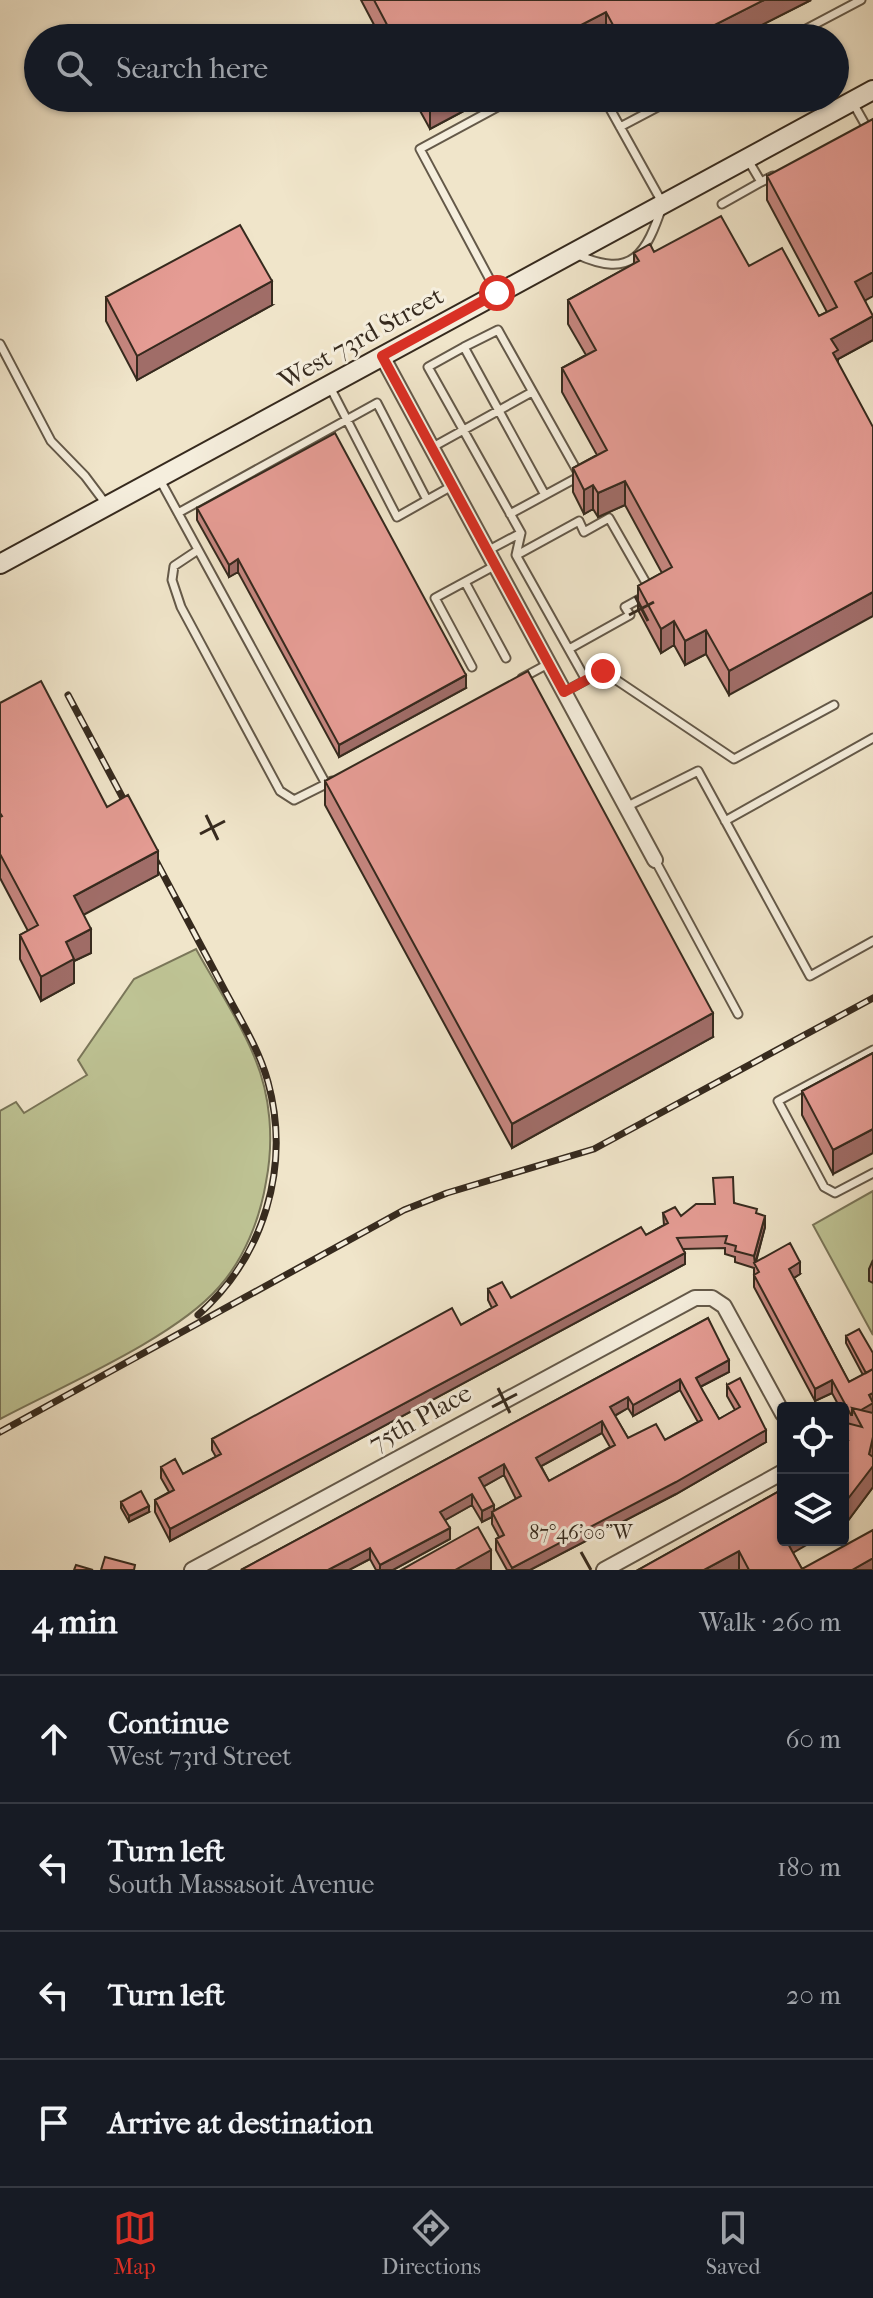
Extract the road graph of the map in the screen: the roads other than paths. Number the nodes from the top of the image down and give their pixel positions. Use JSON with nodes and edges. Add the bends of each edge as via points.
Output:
{"nodes":[{"id":1,"x":861,"y":0,"type":"edge"},
{"id":2,"x":816,"y":24,"type":"edge"},
{"id":3,"x":873,"y":90,"type":"edge"},
{"id":4,"x":852,"y":101,"type":"junction"},
{"id":5,"x":849,"y":103,"type":"edge"},
{"id":6,"x":488,"y":112,"type":"edge"},
{"id":7,"x":612,"y":112,"type":"edge"},
{"id":8,"x":648,"y":112,"type":"edge"},
{"id":9,"x":832,"y":112,"type":"edge"},
{"id":10,"x":870,"y":124,"type":"edge"},
{"id":11,"x":620,"y":127,"type":"junction"},
{"id":12,"x":853,"y":133,"type":"edge"},
{"id":13,"x":747,"y":158,"type":"junction"},
{"id":14,"x":787,"y":168,"type":"edge"},
{"id":15,"x":761,"y":182,"type":"junction"},
{"id":16,"x":663,"y":204,"type":"junction"},
{"id":17,"x":722,"y":204,"type":"dead end"},
{"id":18,"x":572,"y":253,"type":"junction"},
{"id":19,"x":497,"y":293,"type":"junction"},
{"id":20,"x":0,"y":344,"type":"edge"},
{"id":21,"x":464,"y":347,"type":"junction"},
{"id":22,"x":382,"y":356,"type":"junction"},
{"id":23,"x":329,"y":385,"type":"junction"},
{"id":24,"x":532,"y":392,"type":"junction"},
{"id":25,"x":499,"y":410,"type":"junction"},
{"id":26,"x":346,"y":419,"type":"junction"},
{"id":27,"x":464,"y":430,"type":"junction"},
{"id":28,"x":431,"y":448,"type":"junction"},
{"id":29,"x":159,"y":478,"type":"junction"},
{"id":30,"x":452,"y":486,"type":"junction"},
{"id":31,"x":545,"y":495,"type":"junction"},
{"id":32,"x":427,"y":500,"type":"junction"},
{"id":33,"x":107,"y":506,"type":"junction"},
{"id":34,"x":178,"y":513,"type":"junction"},
{"id":35,"x":510,"y":514,"type":"junction"},
{"id":36,"x":521,"y":533,"type":"junction"},
{"id":37,"x":198,"y":550,"type":"junction"},
{"id":38,"x":487,"y":551,"type":"junction"},
{"id":39,"x":516,"y":555,"type":"junction"},
{"id":40,"x":0,"y":564,"type":"edge"},
{"id":41,"x":496,"y":565,"type":"junction"},
{"id":42,"x":465,"y":582,"type":"junction"},
{"id":43,"x":569,"y":649,"type":"junction"},
{"id":44,"x":506,"y":658,"type":"dead end"},
{"id":45,"x":548,"y":664,"type":"junction"},
{"id":46,"x":472,"y":667,"type":"dead end"},
{"id":47,"x":586,"y":680,"type":"junction"},
{"id":48,"x":507,"y":686,"type":"edge"},
{"id":49,"x":564,"y":692,"type":"junction"},
{"id":50,"x":834,"y":705,"type":"dead end"},
{"id":51,"x":873,"y":738,"type":"edge"},
{"id":52,"x":340,"y":776,"type":"edge"},
{"id":53,"x":326,"y":784,"type":"junction"},
{"id":54,"x":626,"y":807,"type":"junction"},
{"id":55,"x":725,"y":821,"type":"junction"},
{"id":56,"x":655,"y":860,"type":"joint"},
{"id":57,"x":873,"y":941,"type":"edge"},
{"id":58,"x":738,"y":1014,"type":"dead end"},
{"id":59,"x":873,"y":1050,"type":"edge"},
{"id":60,"x":873,"y":1173,"type":"edge"},
{"id":61,"x":777,"y":1403,"type":"edge"},
{"id":62,"x":779,"y":1474,"type":"edge"},
{"id":63,"x":192,"y":1570,"type":"edge"},
{"id":64,"x":604,"y":1570,"type":"edge"}],
"edges":[{"from":1,"to":2,"type":"lane"},
{"from":3,"to":4,"type":"street","name":"West 73rd Street"},
{"from":4,"to":5,"type":"street","name":"West 73rd Street"},
{"from":4,"to":10,"type":"lane"},
{"from":6,"to":19,"type":"lane","via":[[420,149]]},
{"from":7,"to":11,"type":"lane"},
{"from":8,"to":11,"type":"lane"},
{"from":9,"to":13,"type":"street","name":"West 73rd Street"},
{"from":10,"to":12,"type":"lane"},
{"from":11,"to":16,"type":"lane"},
{"from":13,"to":15,"type":"lane"},
{"from":13,"to":16,"type":"street","name":"West 73rd Street"},
{"from":14,"to":15,"type":"lane"},
{"from":15,"to":17,"type":"lane"},
{"from":16,"to":18,"type":"street","name":"West 73rd Street"},
{"from":16,"to":18,"type":"lane","via":[[647,247],[628,263],[600,264]]},
{"from":18,"to":19,"type":"street","name":"West 73rd Street"},
{"from":19,"to":22,"type":"street","name":"West 73rd Street"},
{"from":20,"to":33,"type":"lane","via":[[51,441]]},
{"from":21,"to":24,"type":"lane","via":[[498,330]]},
{"from":21,"to":25,"type":"lane"},
{"from":21,"to":27,"type":"lane","via":[[428,367]]},
{"from":22,"to":23,"type":"street","name":"West 73rd Street"},
{"from":22,"to":28,"type":"street"},
{"from":23,"to":26,"type":"lane"},
{"from":23,"to":29,"type":"street","name":"West 73rd Street"},
{"from":24,"to":25,"type":"lane"},
{"from":24,"to":31,"type":"lane","via":[[580,476]]},
{"from":25,"to":27,"type":"lane"},
{"from":25,"to":31,"type":"lane"},
{"from":26,"to":32,"type":"lane","via":[[377,403]]},
{"from":26,"to":32,"type":"lane","via":[[397,517]]},
{"from":26,"to":34,"type":"lane"},
{"from":27,"to":28,"type":"lane"},
{"from":27,"to":35,"type":"lane"},
{"from":28,"to":30,"type":"street"},
{"from":29,"to":33,"type":"street","name":"West 73rd Street"},
{"from":29,"to":34,"type":"lane"},
{"from":30,"to":32,"type":"lane"},
{"from":30,"to":38,"type":"street"},
{"from":31,"to":35,"type":"lane"},
{"from":33,"to":40,"type":"street","name":"West 73rd Street"},
{"from":34,"to":37,"type":"lane"},
{"from":35,"to":36,"type":"lane"},
{"from":36,"to":38,"type":"lane"},
{"from":36,"to":39,"type":"lane"},
{"from":37,"to":53,"type":"lane"},
{"from":37,"to":53,"type":"lane","via":[[174,566],[172,580],[234,707],[280,791],[294,800]]},
{"from":38,"to":41,"type":"street"},
{"from":39,"to":43,"type":"lane"},
{"from":39,"to":43,"type":"lane","via":[[579,521],[584,532],[609,518],[627,549],[651,592],[625,607],[630,615]]},
{"from":41,"to":42,"type":"lane"},
{"from":41,"to":45,"type":"street"},
{"from":42,"to":44,"type":"lane"},
{"from":42,"to":46,"type":"lane","via":[[435,598]]},
{"from":43,"to":47,"type":"lane"},
{"from":45,"to":48,"type":"lane"},
{"from":45,"to":49,"type":"street"},
{"from":47,"to":49,"type":"lane"},
{"from":47,"to":50,"type":"lane","via":[[603,671],[734,759]]},
{"from":49,"to":54,"type":"street"},
{"from":51,"to":55,"type":"lane"},
{"from":52,"to":53,"type":"lane"},
{"from":54,"to":55,"type":"lane","via":[[698,771]]},
{"from":54,"to":56,"type":"street"},
{"from":55,"to":57,"type":"lane","via":[[810,976]]},
{"from":56,"to":58,"type":"lane"},
{"from":59,"to":60,"type":"lane","via":[[778,1101],[824,1187],[835,1193]]},
{"from":61,"to":63,"type":"street","name":"75th Place","via":[[731,1315],[717,1301],[685,1302]]},
{"from":62,"to":64,"type":"street"}]}
